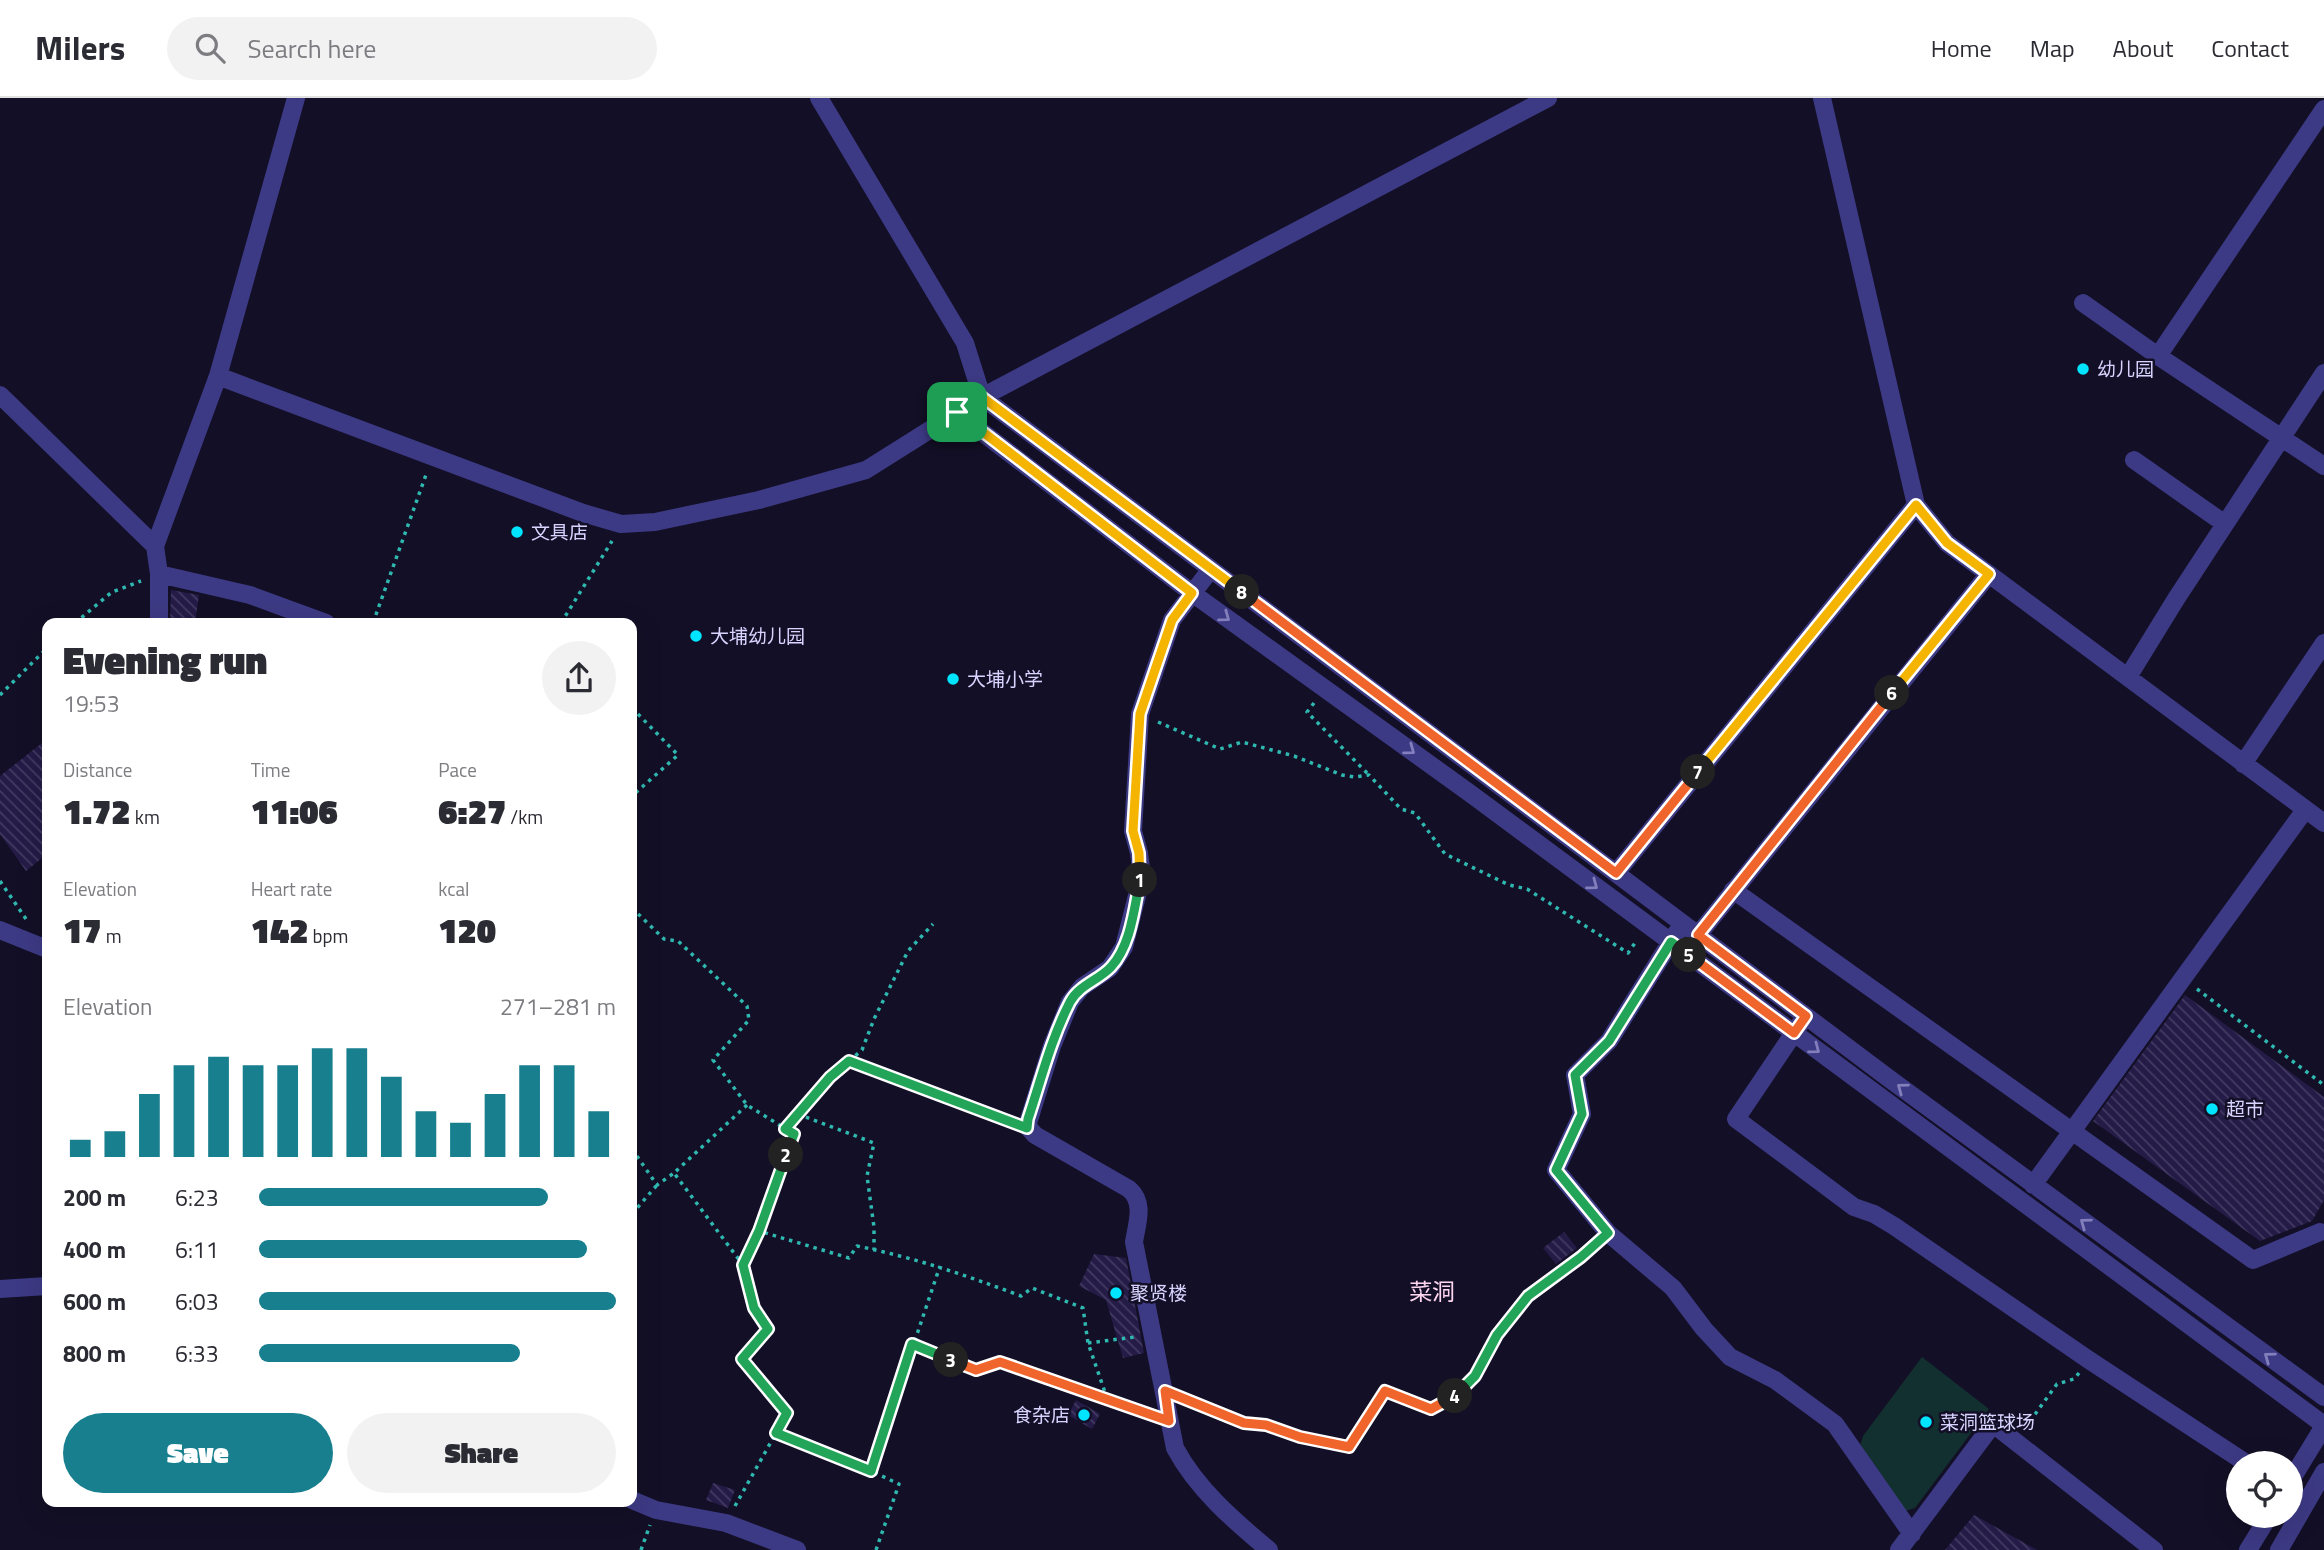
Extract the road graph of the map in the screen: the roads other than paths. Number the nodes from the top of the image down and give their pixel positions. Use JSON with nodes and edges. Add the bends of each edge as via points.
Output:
{"nodes":[{"id":1,"x":296,"y":98,"type":"edge"},
{"id":2,"x":818,"y":98,"type":"edge"},
{"id":3,"x":1548,"y":98,"type":"edge"},
{"id":4,"x":1822,"y":98,"type":"edge"},
{"id":5,"x":1526,"y":103,"type":"edge"},
{"id":6,"x":2324,"y":109,"type":"edge"},
{"id":7,"x":2083,"y":303,"type":"dead end"},
{"id":8,"x":2158,"y":356,"type":"junction"},
{"id":9,"x":2324,"y":373,"type":"edge"},
{"id":10,"x":218,"y":376,"type":"junction"},
{"id":11,"x":0,"y":395,"type":"edge"},
{"id":12,"x":982,"y":397,"type":"junction"},
{"id":13,"x":957,"y":412,"type":"junction"},
{"id":14,"x":2281,"y":439,"type":"junction"},
{"id":15,"x":2134,"y":460,"type":"dead end"},
{"id":16,"x":2324,"y":466,"type":"edge"},
{"id":17,"x":1916,"y":505,"type":"junction"},
{"id":18,"x":2225,"y":524,"type":"junction"},
{"id":19,"x":155,"y":546,"type":"junction"},
{"id":20,"x":1211,"y":569,"type":"junction"},
{"id":21,"x":159,"y":574,"type":"junction"},
{"id":22,"x":1989,"y":574,"type":"junction"},
{"id":23,"x":1192,"y":593,"type":"junction"},
{"id":24,"x":159,"y":618,"type":"edge"},
{"id":25,"x":312,"y":618,"type":"edge"},
{"id":26,"x":2324,"y":643,"type":"edge"},
{"id":27,"x":2128,"y":677,"type":"junction"},
{"id":28,"x":2243,"y":764,"type":"junction"},
{"id":29,"x":2305,"y":810,"type":"junction"},
{"id":30,"x":2324,"y":823,"type":"edge"},
{"id":31,"x":1616,"y":873,"type":"junction"},
{"id":32,"x":1733,"y":890,"type":"junction"},
{"id":33,"x":1683,"y":923,"type":"junction"},
{"id":34,"x":0,"y":930,"type":"edge"},
{"id":35,"x":1698,"y":935,"type":"junction"},
{"id":36,"x":1671,"y":942,"type":"junction"},
{"id":37,"x":42,"y":946,"type":"edge"},
{"id":38,"x":1806,"y":1016,"type":"junction"},
{"id":39,"x":1794,"y":1033,"type":"junction"},
{"id":40,"x":2072,"y":1133,"type":"junction"},
{"id":41,"x":2033,"y":1185,"type":"junction"},
{"id":42,"x":2320,"y":1231,"type":"dead end"},
{"id":43,"x":42,"y":1286,"type":"edge"},
{"id":44,"x":0,"y":1289,"type":"edge"},
{"id":45,"x":2324,"y":1397,"type":"edge"},
{"id":46,"x":2324,"y":1426,"type":"edge"},
{"id":47,"x":2228,"y":1451,"type":"edge"},
{"id":48,"x":2303,"y":1460,"type":"edge"},
{"id":49,"x":2324,"y":1472,"type":"edge"},
{"id":50,"x":637,"y":1502,"type":"edge"},
{"id":51,"x":2262,"y":1528,"type":"edge"},
{"id":52,"x":1912,"y":1534,"type":"junction"},
{"id":53,"x":797,"y":1550,"type":"edge"},
{"id":54,"x":1269,"y":1550,"type":"edge"},
{"id":55,"x":1899,"y":1550,"type":"edge"},
{"id":56,"x":2154,"y":1550,"type":"edge"},
{"id":57,"x":2248,"y":1550,"type":"edge"},
{"id":58,"x":2279,"y":1550,"type":"edge"}],
"edges":[{"from":1,"to":10,"type":"street"},
{"from":2,"to":12,"type":"street","via":[[965,343]]},
{"from":3,"to":5,"type":"street"},
{"from":4,"to":17,"type":"street"},
{"from":5,"to":12,"type":"street"},
{"from":6,"to":8,"type":"street"},
{"from":7,"to":8,"type":"street"},
{"from":8,"to":14,"type":"street"},
{"from":9,"to":14,"type":"street"},
{"from":10,"to":13,"type":"street","via":[[621,524],[654,522],[759,500],[866,470]]},
{"from":10,"to":19,"type":"street"},
{"from":11,"to":19,"type":"street"},
{"from":12,"to":13,"type":"street"},
{"from":12,"to":20,"type":"street"},
{"from":13,"to":23,"type":"street"},
{"from":14,"to":16,"type":"street"},
{"from":14,"to":18,"type":"street"},
{"from":15,"to":18,"type":"street"},
{"from":17,"to":22,"type":"street","via":[[1947,543]]},
{"from":17,"to":31,"type":"street"},
{"from":18,"to":27,"type":"street"},
{"from":19,"to":21,"type":"street"},
{"from":20,"to":23,"type":"street"},
{"from":20,"to":31,"type":"street"},
{"from":21,"to":24,"type":"street"},
{"from":21,"to":25,"type":"street","via":[[250,595]]},
{"from":22,"to":27,"type":"street"},
{"from":22,"to":32,"type":"street"},
{"from":23,"to":36,"type":"street","one_way":true},
{"from":23,"to":54,"type":"street","via":[[1172,620],[1140,714],[1133,831],[1142,876],[1128,934],[1110,968],[1082,987],[1070,1002],[1027,1128],[1137,1197],[1134,1242],[1175,1448],[1191,1475]]},
{"from":26,"to":28,"type":"street"},
{"from":27,"to":28,"type":"street"},
{"from":28,"to":29,"type":"street"},
{"from":29,"to":30,"type":"street"},
{"from":29,"to":40,"type":"street"},
{"from":31,"to":33,"type":"street"},
{"from":32,"to":35,"type":"street"},
{"from":32,"to":40,"type":"street"},
{"from":33,"to":35,"type":"street"},
{"from":33,"to":36,"type":"street"},
{"from":34,"to":37,"type":"street"},
{"from":35,"to":38,"type":"street"},
{"from":36,"to":39,"type":"street"},
{"from":36,"to":52,"type":"street","via":[[1609,1041],[1575,1075],[1582,1114],[1556,1170],[1608,1233],[1673,1288],[1730,1357],[1775,1380],[1835,1424]]},
{"from":38,"to":39,"type":"street"},
{"from":41,"to":38,"type":"street","one_way":true},
{"from":39,"to":46,"type":"street","one_way":true},
{"from":39,"to":47,"type":"street","via":[[1736,1119],[1854,1207],[1894,1226]]},
{"from":40,"to":41,"type":"street"},
{"from":40,"to":42,"type":"street","via":[[2253,1260]]},
{"from":45,"to":41,"type":"street","one_way":true},
{"from":43,"to":44,"type":"street"},
{"from":46,"to":48,"type":"street"},
{"from":49,"to":58,"type":"street"},
{"from":50,"to":53,"type":"street","via":[[726,1523]]},
{"from":51,"to":57,"type":"street"},
{"from":52,"to":55,"type":"street"},
{"from":52,"to":56,"type":"street","via":[[1993,1424]]}]}
